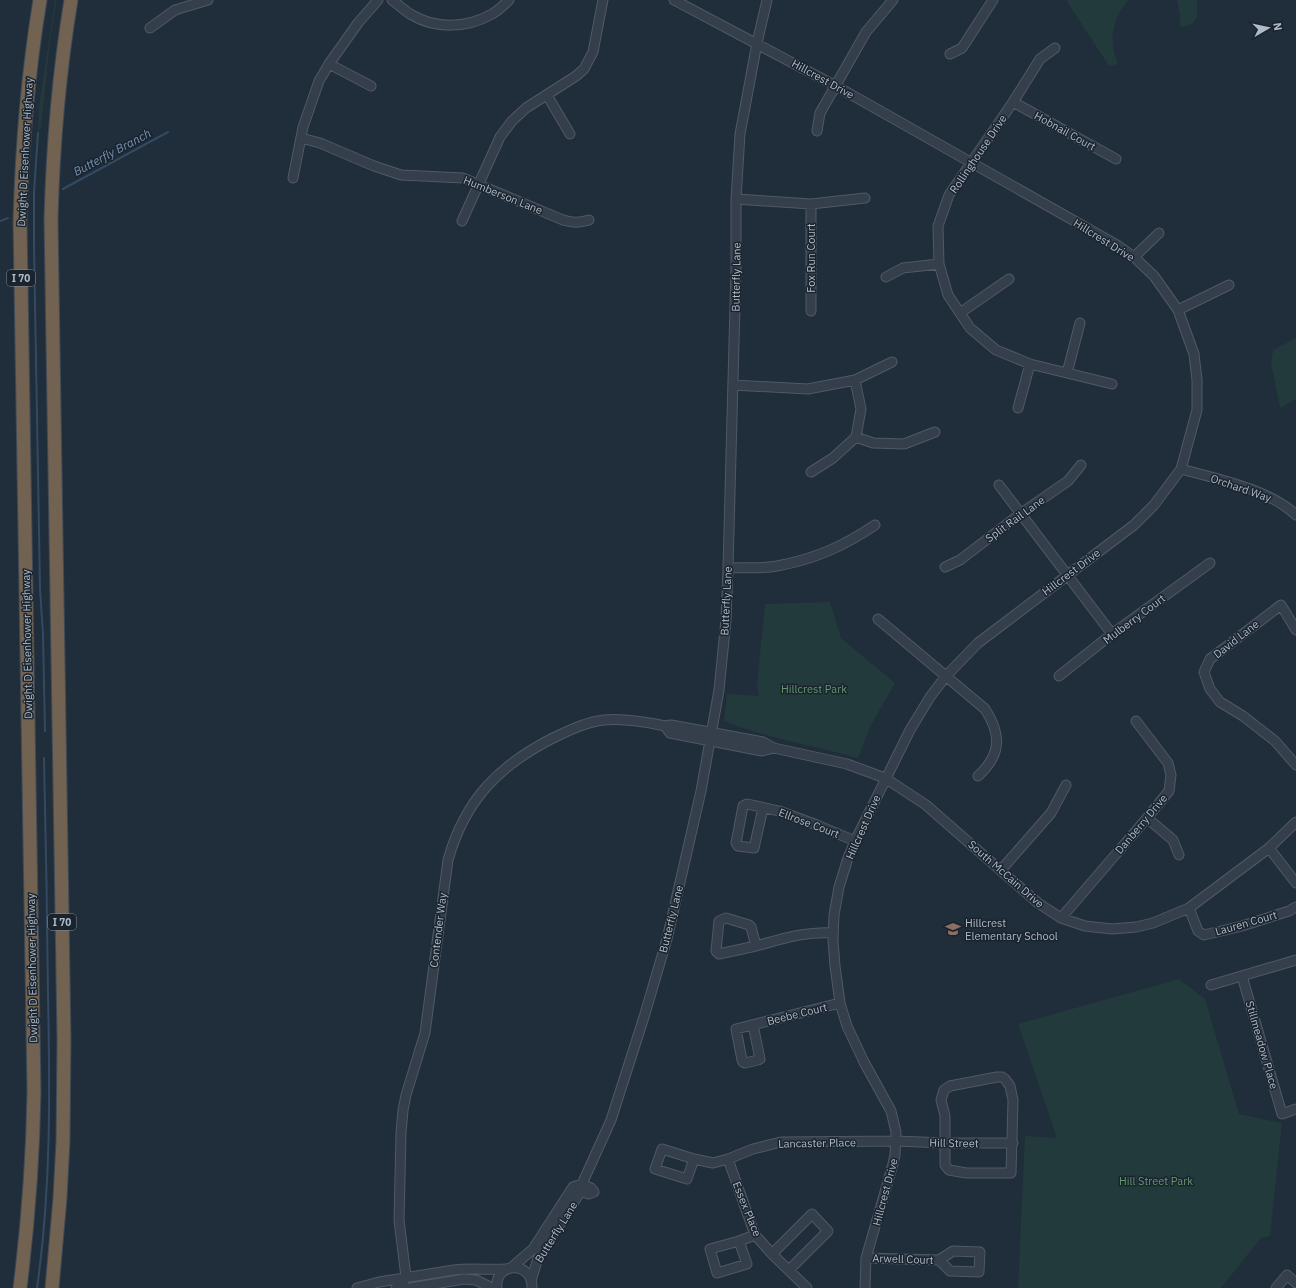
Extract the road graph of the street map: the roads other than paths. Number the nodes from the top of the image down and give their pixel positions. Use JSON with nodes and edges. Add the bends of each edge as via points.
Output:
{"nodes":[{"id":1,"x":40,"y":0,"type":"edge"},
{"id":2,"x":71,"y":0,"type":"edge"},
{"id":3,"x":208,"y":0,"type":"edge"},
{"id":4,"x":378,"y":0,"type":"edge"},
{"id":5,"x":392,"y":0,"type":"edge"},
{"id":6,"x":509,"y":0,"type":"edge"},
{"id":7,"x":603,"y":0,"type":"edge"},
{"id":8,"x":674,"y":0,"type":"edge"},
{"id":9,"x":767,"y":0,"type":"edge"},
{"id":10,"x":893,"y":0,"type":"edge"},
{"id":11,"x":993,"y":0,"type":"edge"},
{"id":12,"x":150,"y":28,"type":"dead end"},
{"id":13,"x":757,"y":43,"type":"junction"},
{"id":14,"x":1055,"y":48,"type":"dead end"},
{"id":15,"x":950,"y":54,"type":"dead end"},
{"id":16,"x":329,"y":64,"type":"junction"},
{"id":17,"x":371,"y":86,"type":"dead end"},
{"id":18,"x":836,"y":86,"type":"junction"},
{"id":19,"x":547,"y":95,"type":"junction"},
{"id":20,"x":1013,"y":102,"type":"junction"},
{"id":21,"x":817,"y":131,"type":"dead end"},
{"id":22,"x":570,"y":134,"type":"dead end"},
{"id":23,"x":301,"y":138,"type":"junction"},
{"id":24,"x":1116,"y":159,"type":"dead end"},
{"id":25,"x":971,"y":163,"type":"junction"},
{"id":26,"x":293,"y":178,"type":"dead end"},
{"id":27,"x":480,"y":184,"type":"junction"},
{"id":28,"x":864,"y":198,"type":"dead end"},
{"id":29,"x":736,"y":199,"type":"junction"},
{"id":30,"x":811,"y":204,"type":"junction"},
{"id":31,"x":589,"y":220,"type":"dead end"},
{"id":32,"x":462,"y":221,"type":"dead end"},
{"id":33,"x":1159,"y":232,"type":"dead end"},
{"id":34,"x":1134,"y":257,"type":"junction"},
{"id":35,"x":939,"y":264,"type":"junction"},
{"id":36,"x":886,"y":277,"type":"dead end"},
{"id":37,"x":1009,"y":279,"type":"dead end"},
{"id":38,"x":1230,"y":285,"type":"dead end"},
{"id":39,"x":1178,"y":310,"type":"junction"},
{"id":40,"x":811,"y":311,"type":"dead end"},
{"id":41,"x":960,"y":313,"type":"junction"},
{"id":42,"x":1080,"y":323,"type":"dead end"},
{"id":43,"x":892,"y":362,"type":"dead end"},
{"id":44,"x":1030,"y":364,"type":"junction"},
{"id":45,"x":1067,"y":373,"type":"junction"},
{"id":46,"x":855,"y":380,"type":"junction"},
{"id":47,"x":1112,"y":384,"type":"dead end"},
{"id":48,"x":733,"y":385,"type":"junction"},
{"id":49,"x":1018,"y":408,"type":"dead end"},
{"id":50,"x":935,"y":432,"type":"dead end"},
{"id":51,"x":856,"y":437,"type":"junction"},
{"id":52,"x":1081,"y":465,"type":"dead end"},
{"id":53,"x":1182,"y":469,"type":"junction"},
{"id":54,"x":811,"y":472,"type":"dead end"},
{"id":55,"x":999,"y":485,"type":"dead end"},
{"id":56,"x":1020,"y":514,"type":"junction"},
{"id":57,"x":1296,"y":515,"type":"edge"},
{"id":58,"x":875,"y":525,"type":"dead end"},
{"id":59,"x":1210,"y":563,"type":"dead end"},
{"id":60,"x":945,"y":567,"type":"dead end"},
{"id":61,"x":728,"y":568,"type":"junction"},
{"id":62,"x":1067,"y":574,"type":"junction"},
{"id":63,"x":878,"y":619,"type":"dead end"},
{"id":64,"x":1296,"y":630,"type":"edge"},
{"id":65,"x":1112,"y":634,"type":"junction"},
{"id":66,"x":946,"y":676,"type":"junction"},
{"id":67,"x":1059,"y":676,"type":"dead end"},
{"id":68,"x":1136,"y":721,"type":"dead end"},
{"id":69,"x":711,"y":737,"type":"junction"},
{"id":70,"x":1296,"y":765,"type":"edge"},
{"id":71,"x":978,"y":776,"type":"dead end"},
{"id":72,"x":885,"y":778,"type":"junction"},
{"id":73,"x":1066,"y":785,"type":"dead end"},
{"id":74,"x":763,"y":808,"type":"junction"},
{"id":75,"x":1147,"y":818,"type":"junction"},
{"id":76,"x":1296,"y":822,"type":"edge"},
{"id":77,"x":855,"y":841,"type":"junction"},
{"id":78,"x":1268,"y":848,"type":"junction"},
{"id":79,"x":1179,"y":855,"type":"dead end"},
{"id":80,"x":1000,"y":870,"type":"junction"},
{"id":81,"x":1296,"y":883,"type":"edge"},
{"id":82,"x":1296,"y":907,"type":"edge"},
{"id":83,"x":1189,"y":908,"type":"junction"},
{"id":84,"x":1061,"y":918,"type":"junction"},
{"id":85,"x":833,"y":933,"type":"junction"},
{"id":86,"x":756,"y":946,"type":"junction"},
{"id":87,"x":1296,"y":960,"type":"edge"},
{"id":88,"x":1242,"y":976,"type":"junction"},
{"id":89,"x":1211,"y":985,"type":"dead end"},
{"id":90,"x":840,"y":1003,"type":"junction"},
{"id":91,"x":753,"y":1025,"type":"dead end"},
{"id":92,"x":1296,"y":1109,"type":"edge"},
{"id":93,"x":896,"y":1141,"type":"junction"},
{"id":94,"x":945,"y":1143,"type":"junction"},
{"id":95,"x":1013,"y":1143,"type":"junction"},
{"id":96,"x":694,"y":1159,"type":"dead end"},
{"id":97,"x":728,"y":1159,"type":"junction"},
{"id":98,"x":581,"y":1187,"type":"junction"},
{"id":99,"x":755,"y":1235,"type":"junction"},
{"id":100,"x":739,"y":1241,"type":"dead end"},
{"id":101,"x":772,"y":1254,"type":"junction"},
{"id":102,"x":866,"y":1258,"type":"junction"},
{"id":103,"x":940,"y":1260,"type":"dead end"},
{"id":104,"x":508,"y":1269,"type":"junction"},
{"id":105,"x":789,"y":1270,"type":"junction"},
{"id":106,"x":406,"y":1277,"type":"junction"},
{"id":107,"x":1296,"y":1283,"type":"edge"},
{"id":108,"x":533,"y":1285,"type":"edge"},
{"id":109,"x":20,"y":1288,"type":"edge"},
{"id":110,"x":52,"y":1288,"type":"edge"},
{"id":111,"x":357,"y":1288,"type":"edge"},
{"id":112,"x":396,"y":1288,"type":"edge"},
{"id":113,"x":410,"y":1288,"type":"edge"},
{"id":114,"x":492,"y":1288,"type":"edge"},
{"id":115,"x":497,"y":1288,"type":"edge"},
{"id":116,"x":807,"y":1288,"type":"edge"},
{"id":117,"x":865,"y":1288,"type":"edge"},
{"id":118,"x":1276,"y":1288,"type":"edge"}],
"edges":[{"from":1,"to":109,"type":"highway","name":"Dwight D Eisenhower Highway","number":"I 70","via":[[26,107],[20,220],[34,1092],[30,1197]]},
{"from":2,"to":110,"type":"highway","number":"I 70","via":[[60,73],[51,219],[64,1039],[63,1142]]},
{"from":3,"to":12,"type":"street","via":[[175,10]]},
{"from":4,"to":16,"type":"street"},
{"from":5,"to":6,"type":"street","via":[[413,15],[446,25],[479,20],[491,15]]},
{"from":7,"to":19,"type":"street","via":[[596,42],[590,60],[576,76]]},
{"from":8,"to":13,"type":"street","name":"Hillcrest Drive"},
{"from":9,"to":13,"type":"street","name":"Butterfly Lane"},
{"from":10,"to":18,"type":"street","via":[[866,32]]},
{"from":11,"to":15,"type":"street","via":[[962,48]]},
{"from":13,"to":18,"type":"street","name":"Hillcrest Drive"},
{"from":13,"to":29,"type":"street","name":"Butterfly Lane","via":[[740,134]]},
{"from":14,"to":20,"type":"street","name":"Rollinghouse Drive","via":[[1040,59]]},
{"from":16,"to":17,"type":"street"},
{"from":16,"to":23,"type":"street","via":[[311,102]]},
{"from":18,"to":21,"type":"street","via":[[820,113]]},
{"from":18,"to":25,"type":"street","name":"Hillcrest Drive"},
{"from":19,"to":22,"type":"street"},
{"from":19,"to":27,"type":"street","via":[[526,108],[512,121],[500,138]]},
{"from":20,"to":24,"type":"street","name":"Hobnail Court"},
{"from":20,"to":25,"type":"street","name":"Rollinghouse Drive"},
{"from":23,"to":26,"type":"street"},
{"from":23,"to":27,"type":"street","name":"Humberson Lane","via":[[401,175],[463,178]]},
{"from":25,"to":34,"type":"street","name":"Hillcrest Drive","via":[[1118,245]]},
{"from":25,"to":35,"type":"street","name":"Rollinghouse Drive","via":[[949,195],[938,226]]},
{"from":27,"to":31,"type":"street","name":"Humberson Lane","via":[[563,220],[573,223]]},
{"from":27,"to":32,"type":"street"},
{"from":28,"to":30,"type":"street"},
{"from":29,"to":30,"type":"street"},
{"from":29,"to":48,"type":"street","name":"Butterfly Lane"},
{"from":30,"to":40,"type":"street","name":"Fox Run Court"},
{"from":33,"to":34,"type":"street"},
{"from":34,"to":39,"type":"street","name":"Hillcrest Drive","via":[[1154,276]]},
{"from":35,"to":36,"type":"street","via":[[903,268]]},
{"from":35,"to":41,"type":"street","name":"Rollinghouse Drive","via":[[948,296]]},
{"from":37,"to":41,"type":"street"},
{"from":38,"to":39,"type":"street"},
{"from":39,"to":53,"type":"street","name":"Hillcrest Drive","via":[[1194,354],[1197,380],[1197,410]]},
{"from":41,"to":44,"type":"street","name":"Rollinghouse Drive","via":[[970,328],[996,350]]},
{"from":42,"to":45,"type":"street"},
{"from":43,"to":46,"type":"street"},
{"from":44,"to":45,"type":"street","name":"Rollinghouse Drive"},
{"from":44,"to":49,"type":"street"},
{"from":45,"to":47,"type":"street","name":"Rollinghouse Drive"},
{"from":46,"to":48,"type":"street","via":[[808,390]]},
{"from":46,"to":51,"type":"street","via":[[861,409]]},
{"from":48,"to":61,"type":"street","name":"Butterfly Lane"},
{"from":50,"to":51,"type":"street","via":[[904,444],[873,443]]},
{"from":51,"to":54,"type":"street","via":[[833,458]]},
{"from":52,"to":56,"type":"street","name":"Split Rail Lane","via":[[1068,481]]},
{"from":53,"to":57,"type":"street","name":"Orchard Way","via":[[1271,497]]},
{"from":53,"to":62,"type":"street","name":"Hillcrest Drive","via":[[1154,505],[1134,525]]},
{"from":55,"to":56,"type":"street"},
{"from":56,"to":60,"type":"street","name":"Split Rail Lane","via":[[960,560]]},
{"from":56,"to":62,"type":"street"},
{"from":58,"to":61,"type":"street","via":[[853,540],[821,555],[776,566]]},
{"from":59,"to":65,"type":"street","name":"Mulberry Court"},
{"from":61,"to":69,"type":"street","name":"Butterfly Lane","via":[[722,668]]},
{"from":62,"to":65,"type":"street"},
{"from":62,"to":66,"type":"street","name":"Hillcrest Drive","via":[[978,643]]},
{"from":63,"to":66,"type":"street"},
{"from":64,"to":70,"type":"street","name":"David Lane","via":[[1281,605],[1210,659],[1204,672],[1210,689],[1220,702],[1275,741]]},
{"from":65,"to":67,"type":"street","name":"Mulberry Court"},
{"from":66,"to":71,"type":"street","via":[[985,709],[996,729],[994,755]]},
{"from":66,"to":72,"type":"street","name":"Hillcrest Drive","via":[[930,696]]},
{"from":68,"to":75,"type":"street","name":"Danberry Drive","via":[[1168,763],[1171,775],[1169,791]]},
{"from":69,"to":72,"type":"street","name":"South McCain Drive","via":[[763,742],[774,748],[847,764]]},
{"from":69,"to":98,"type":"street","name":"Butterfly Lane","via":[[667,939],[615,1107]]},
{"from":69,"to":106,"type":"street","name":"Contender Way","via":[[671,725],[624,720],[586,724],[523,754],[507,766],[475,801],[459,828],[445,872],[425,1033],[403,1110],[399,1220]]},
{"from":72,"to":77,"type":"street","name":"Hillcrest Drive"},
{"from":72,"to":80,"type":"street","name":"South McCain Drive","via":[[926,805]]},
{"from":73,"to":80,"type":"street","via":[[1051,813]]},
{"from":74,"to":74,"type":"street","name":"Ellrose Court","via":[[746,804],[743,806],[736,843],[738,846],[754,848]]},
{"from":74,"to":77,"type":"street","name":"Ellrose Court","via":[[779,811]]},
{"from":75,"to":79,"type":"street","via":[[1173,840]]},
{"from":75,"to":84,"type":"street","name":"Danberry Drive"},
{"from":76,"to":78,"type":"street","name":"South McCain Drive"},
{"from":77,"to":85,"type":"street","name":"Hillcrest Drive","via":[[839,887]]},
{"from":78,"to":81,"type":"street"},
{"from":78,"to":83,"type":"street","name":"South McCain Drive"},
{"from":80,"to":84,"type":"street","name":"South McCain Drive","via":[[1038,903]]},
{"from":82,"to":83,"type":"street","name":"Lauren Court","via":[[1242,926],[1204,935],[1198,931]]},
{"from":83,"to":84,"type":"street","name":"South McCain Drive","via":[[1153,923],[1112,929],[1085,926]]},
{"from":85,"to":86,"type":"street","via":[[798,935]]},
{"from":85,"to":90,"type":"street","name":"Hillcrest Drive"},
{"from":86,"to":86,"type":"street","via":[[749,925],[726,918],[719,921],[716,951],[719,954]]},
{"from":87,"to":88,"type":"street"},
{"from":88,"to":89,"type":"street"},
{"from":88,"to":92,"type":"street","name":"Stillmeadow Place","via":[[1282,1114]]},
{"from":90,"to":91,"type":"street","name":"Beebe Court"},
{"from":90,"to":93,"type":"street","name":"Hillcrest Drive","via":[[847,1026],[891,1111]]},
{"from":93,"to":94,"type":"street","name":"Hill Street"},
{"from":93,"to":97,"type":"street","name":"Lancaster Place","via":[[781,1142]]},
{"from":93,"to":102,"type":"street","name":"Hillcrest Drive","via":[[893,1164]]},
{"from":94,"to":95,"type":"street","name":"Hill Street"},
{"from":94,"to":95,"type":"street","via":[[945,1164],[949,1170],[966,1173],[1011,1173]]},
{"from":94,"to":95,"type":"street","via":[[945,1116],[941,1100],[944,1090],[956,1084],[1002,1077],[1012,1093]]},
{"from":96,"to":97,"type":"street","name":"Lancaster Place","via":[[713,1163]]},
{"from":97,"to":99,"type":"street","name":"Essex Place"},
{"from":98,"to":104,"type":"street","name":"Butterfly Lane","via":[[573,1187],[533,1249]]},
{"from":98,"to":108,"type":"street","name":"Butterfly Lane","via":[[538,1258]]},
{"from":99,"to":100,"type":"street"},
{"from":99,"to":101,"type":"street","name":"Essex Place"},
{"from":101,"to":105,"type":"street","name":"Essex Place"},
{"from":101,"to":105,"type":"street","via":[[812,1214],[828,1231]]},
{"from":102,"to":103,"type":"street","name":"Arwell Court"},
{"from":102,"to":117,"type":"street","name":"Hillcrest Drive"},
{"from":104,"to":106,"type":"street","via":[[464,1268]]},
{"from":104,"to":108,"type":"street","via":[[516,1268],[526,1272]]},
{"from":104,"to":115,"type":"street","via":[[499,1276]]},
{"from":105,"to":116,"type":"street","name":"Essex Place"},
{"from":106,"to":111,"type":"street"},
{"from":106,"to":112,"type":"street","via":[[402,1285]]},
{"from":107,"to":118,"type":"street","via":[[1286,1275]]},
{"from":113,"to":114,"type":"street","via":[[464,1279],[476,1280]]}]}
